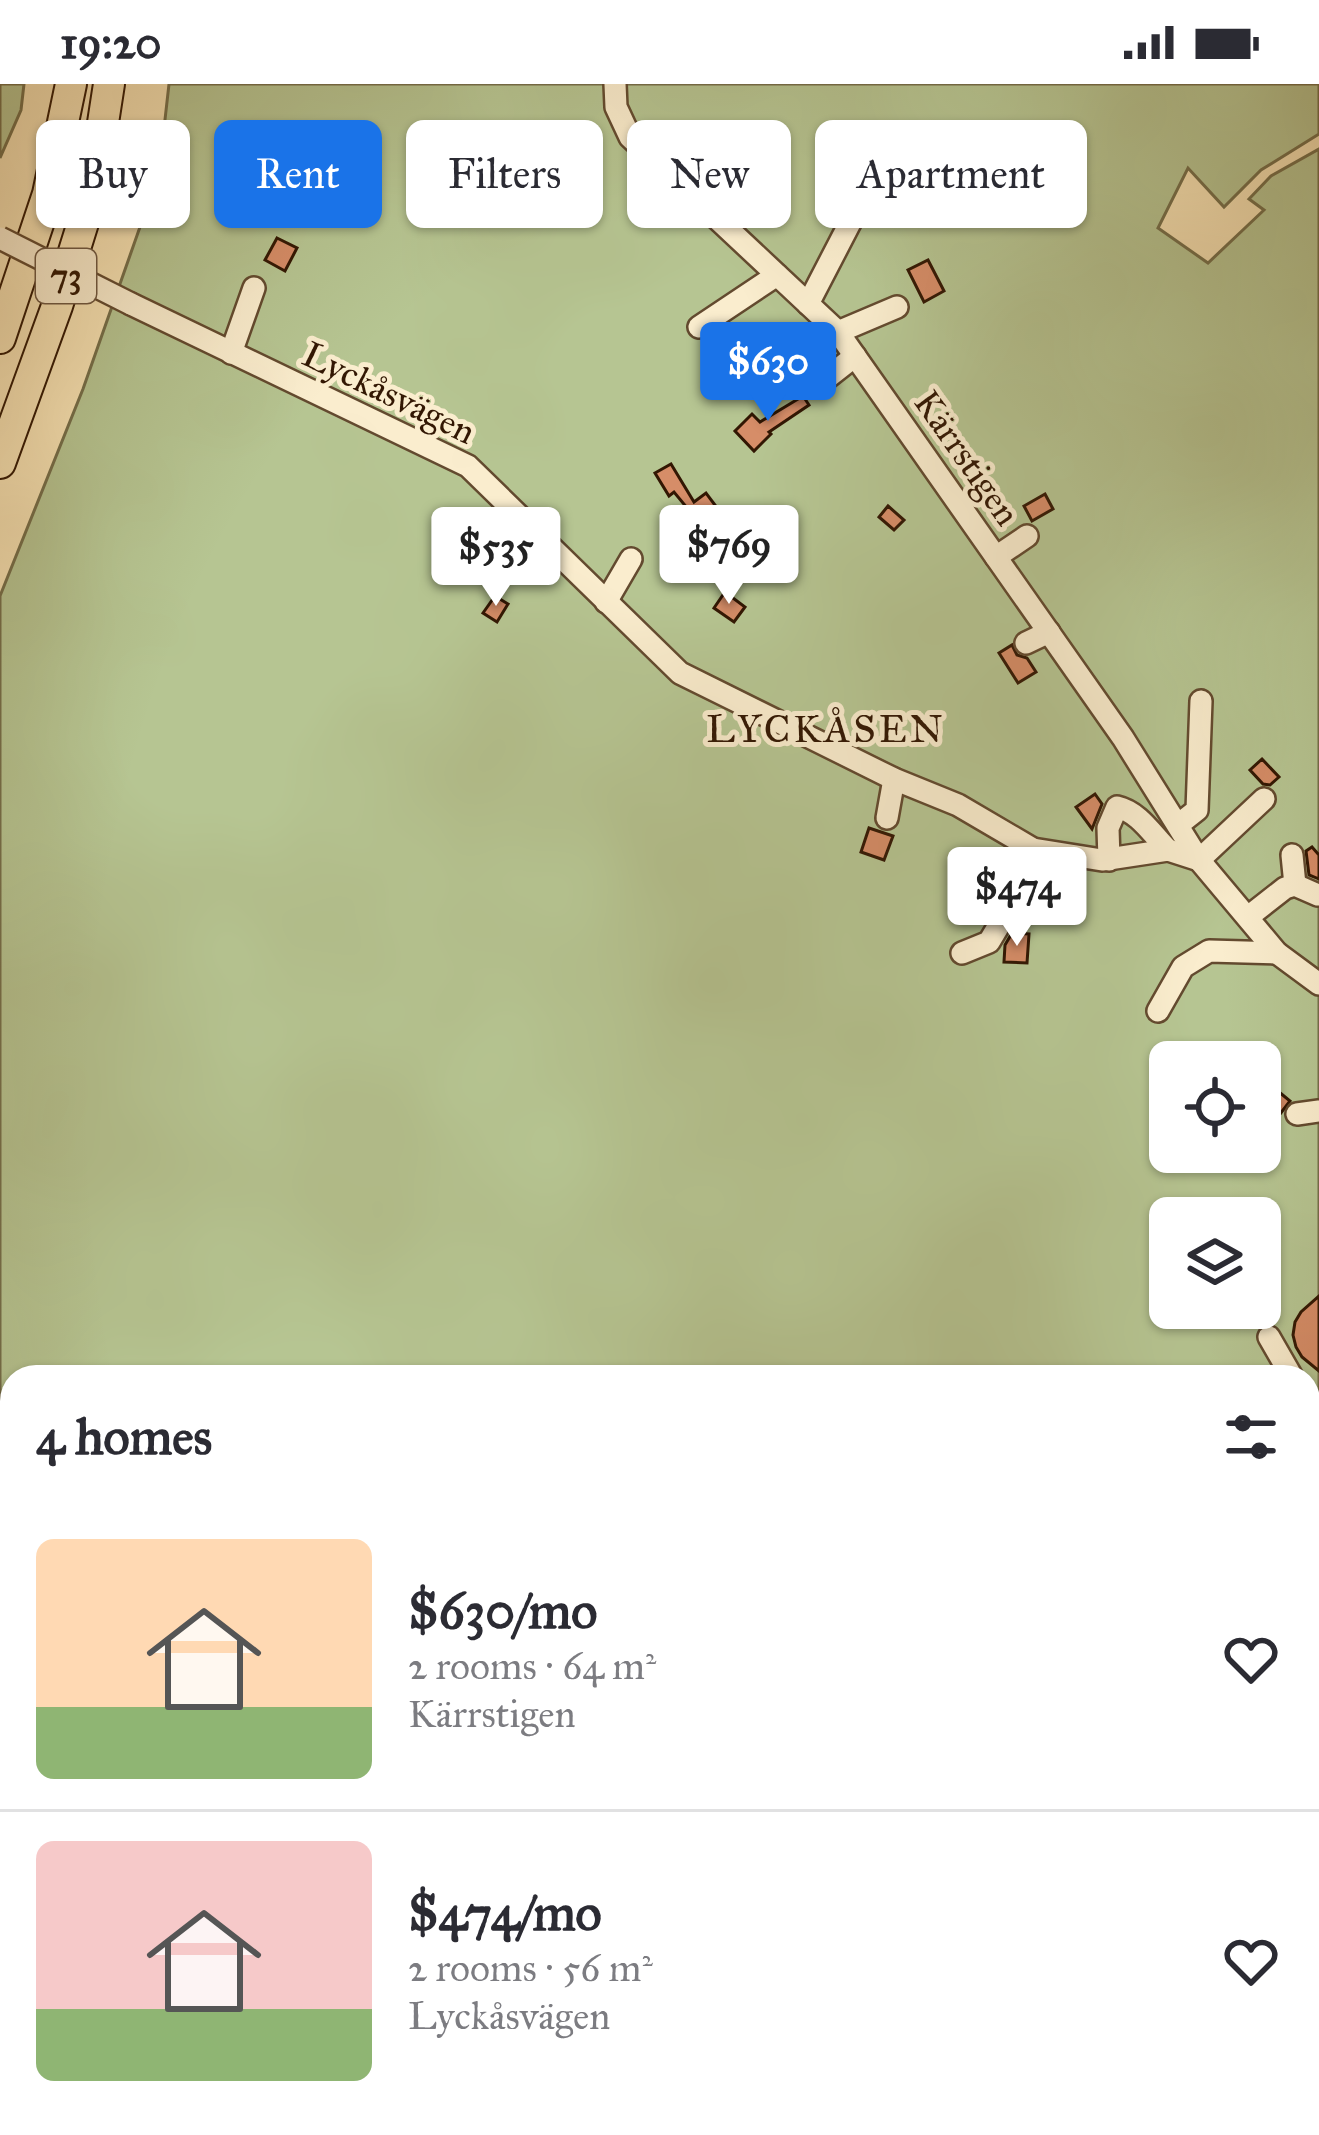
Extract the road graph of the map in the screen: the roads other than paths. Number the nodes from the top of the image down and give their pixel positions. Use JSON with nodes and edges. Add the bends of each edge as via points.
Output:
{"nodes":[{"id":1,"x":71,"y":84,"type":"edge"},
{"id":2,"x":110,"y":84,"type":"edge"},
{"id":3,"x":615,"y":84,"type":"edge"},
{"id":4,"x":846,"y":228,"type":"edge"},
{"id":5,"x":0,"y":238,"type":"edge"},
{"id":6,"x":777,"y":274,"type":"junction"},
{"id":7,"x":254,"y":288,"type":"dead end"},
{"id":8,"x":808,"y":304,"type":"junction"},
{"id":9,"x":898,"y":307,"type":"dead end"},
{"id":10,"x":699,"y":327,"type":"dead end"},
{"id":11,"x":838,"y":332,"type":"junction"},
{"id":12,"x":0,"y":338,"type":"edge"},
{"id":13,"x":231,"y":352,"type":"junction"},
{"id":14,"x":855,"y":356,"type":"junction"},
{"id":15,"x":827,"y":378,"type":"dead end"},
{"id":16,"x":0,"y":463,"type":"edge"},
{"id":17,"x":1027,"y":536,"type":"dead end"},
{"id":18,"x":996,"y":557,"type":"junction"},
{"id":19,"x":631,"y":559,"type":"dead end"},
{"id":20,"x":606,"y":602,"type":"junction"},
{"id":21,"x":1048,"y":632,"type":"junction"},
{"id":22,"x":1026,"y":643,"type":"dead end"},
{"id":23,"x":1201,"y":701,"type":"dead end"},
{"id":24,"x":895,"y":779,"type":"junction"},
{"id":25,"x":1264,"y":799,"type":"dead end"},
{"id":26,"x":887,"y":818,"type":"dead end"},
{"id":27,"x":1178,"y":825,"type":"junction"},
{"id":28,"x":1034,"y":849,"type":"junction"},
{"id":29,"x":1168,"y":850,"type":"junction"},
{"id":30,"x":1292,"y":855,"type":"dead end"},
{"id":31,"x":1109,"y":860,"type":"junction"},
{"id":32,"x":1199,"y":860,"type":"junction"},
{"id":33,"x":1023,"y":872,"type":"junction"},
{"id":34,"x":961,"y":882,"type":"dead end"},
{"id":35,"x":1295,"y":885,"type":"junction"},
{"id":36,"x":1318,"y":895,"type":"edge"},
{"id":37,"x":1247,"y":917,"type":"junction"},
{"id":38,"x":1277,"y":952,"type":"junction"},
{"id":39,"x":962,"y":953,"type":"dead end"},
{"id":40,"x":1318,"y":983,"type":"edge"},
{"id":41,"x":1158,"y":1011,"type":"dead end"},
{"id":42,"x":1269,"y":1337,"type":"dead end"},
{"id":43,"x":1285,"y":1365,"type":"edge"}],
"edges":[{"from":1,"to":12,"type":"highway","number":"73","via":[[48,194]]},
{"from":2,"to":16,"type":"highway","number":"73","via":[[92,194]]},
{"from":3,"to":6,"type":"street","name":"Kärrstigen","via":[[630,137]]},
{"from":4,"to":8,"type":"street"},
{"from":5,"to":13,"type":"street","name":"Lyckåsvägen","bridge":true},
{"from":6,"to":8,"type":"street","name":"Kärrstigen"},
{"from":6,"to":10,"type":"street"},
{"from":7,"to":13,"type":"street"},
{"from":8,"to":11,"type":"street","name":"Kärrstigen"},
{"from":9,"to":11,"type":"street"},
{"from":11,"to":14,"type":"street","name":"Kärrstigen"},
{"from":13,"to":20,"type":"street","name":"Lyckåsvägen","via":[[467,466]]},
{"from":14,"to":15,"type":"street"},
{"from":14,"to":18,"type":"street","name":"Kärrstigen"},
{"from":17,"to":18,"type":"street"},
{"from":18,"to":21,"type":"street","name":"Kärrstigen"},
{"from":19,"to":20,"type":"street"},
{"from":20,"to":24,"type":"street","name":"Lyckåsvägen","via":[[680,673]]},
{"from":21,"to":22,"type":"street"},
{"from":21,"to":27,"type":"street","name":"Kärrstigen"},
{"from":23,"to":27,"type":"street","via":[[1197,810]]},
{"from":24,"to":26,"type":"street"},
{"from":24,"to":28,"type":"street","name":"Lyckåsvägen"},
{"from":25,"to":32,"type":"street"},
{"from":27,"to":32,"type":"street","name":"Kärrstigen"},
{"from":28,"to":31,"type":"street","name":"Lyckåsvägen"},
{"from":28,"to":33,"type":"street"},
{"from":29,"to":31,"type":"street","name":"Lyckåsvägen"},
{"from":29,"to":31,"type":"street","via":[[1117,807]]},
{"from":29,"to":32,"type":"street","name":"Lyckåsvägen"},
{"from":30,"to":35,"type":"street"},
{"from":32,"to":37,"type":"street"},
{"from":33,"to":34,"type":"street"},
{"from":33,"to":39,"type":"street","via":[[989,942]]},
{"from":35,"to":36,"type":"street"},
{"from":35,"to":37,"type":"street"},
{"from":37,"to":38,"type":"street"},
{"from":38,"to":40,"type":"street"},
{"from":38,"to":41,"type":"street","via":[[1209,951],[1184,967]]},
{"from":42,"to":43,"type":"street"}]}
